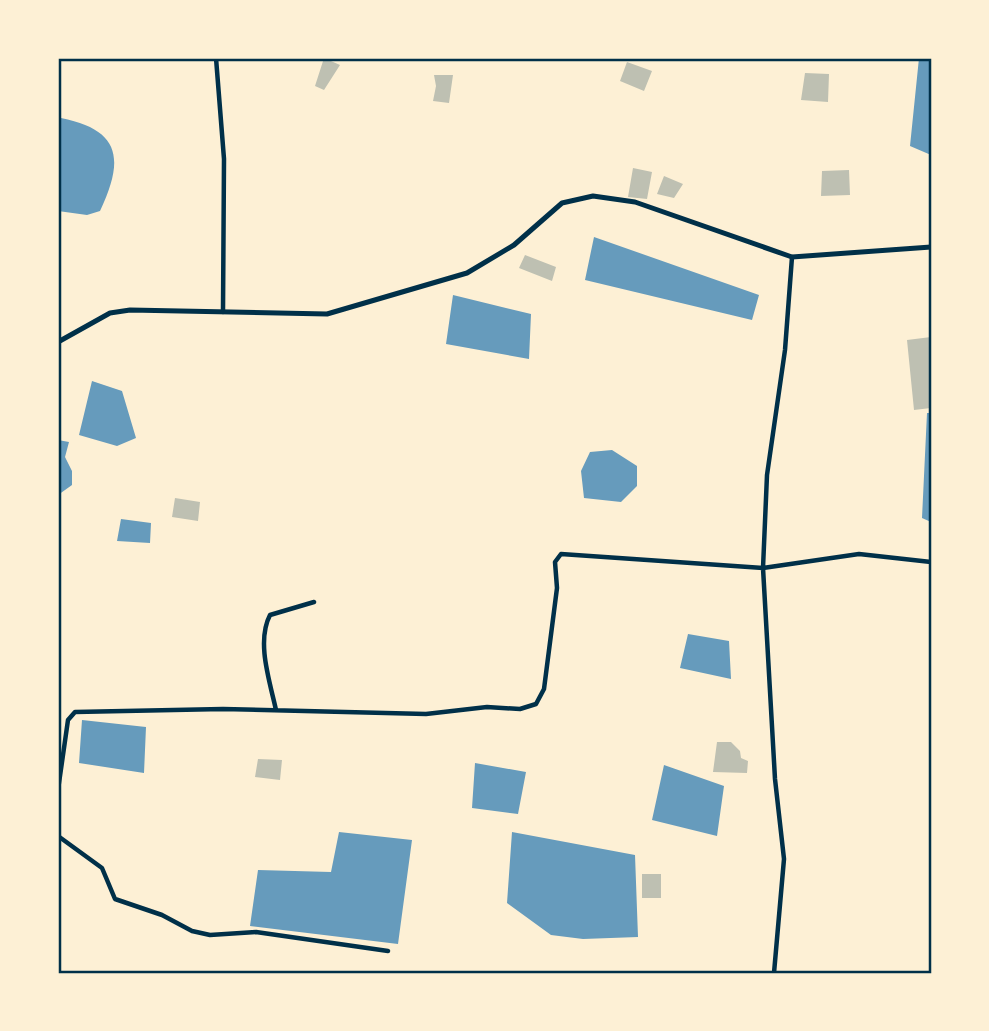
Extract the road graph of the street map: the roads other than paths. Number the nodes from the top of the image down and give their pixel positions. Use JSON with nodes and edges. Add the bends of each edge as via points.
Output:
{"nodes":[{"id":1,"x":216,"y":58,"type":"edge"},
{"id":2,"x":931,"y":247,"type":"edge"},
{"id":3,"x":792,"y":257,"type":"junction"},
{"id":4,"x":223,"y":313,"type":"junction"},
{"id":5,"x":58,"y":342,"type":"edge"},
{"id":6,"x":931,"y":562,"type":"edge"},
{"id":7,"x":763,"y":568,"type":"junction"},
{"id":8,"x":314,"y":601,"type":"dead end"},
{"id":9,"x":276,"y":710,"type":"junction"},
{"id":10,"x":58,"y":790,"type":"edge"},
{"id":11,"x":58,"y":836,"type":"edge"},
{"id":12,"x":388,"y":951,"type":"dead end"},
{"id":13,"x":774,"y":973,"type":"edge"}],
"edges":[{"from":1,"to":4,"type":"street","via":[[224,159]]},
{"from":2,"to":3,"type":"street"},
{"from":3,"to":4,"type":"street","via":[[635,202],[593,197],[562,202],[514,245],[467,273],[327,314]]},
{"from":3,"to":7,"type":"street","via":[[785,350],[767,474]]},
{"from":4,"to":5,"type":"street","via":[[110,313]]},
{"from":6,"to":7,"type":"street","via":[[859,554]]},
{"from":7,"to":9,"type":"street","via":[[561,554],[555,562],[557,588],[544,689],[536,704],[520,709],[487,707],[426,714]]},
{"from":7,"to":13,"type":"street","via":[[784,859]]},
{"from":8,"to":9,"type":"street","via":[[270,615],[264,625]]},
{"from":9,"to":10,"type":"street","via":[[75,712],[68,720]]},
{"from":11,"to":12,"type":"street","via":[[103,868],[115,899],[192,931],[316,938]]}]}
